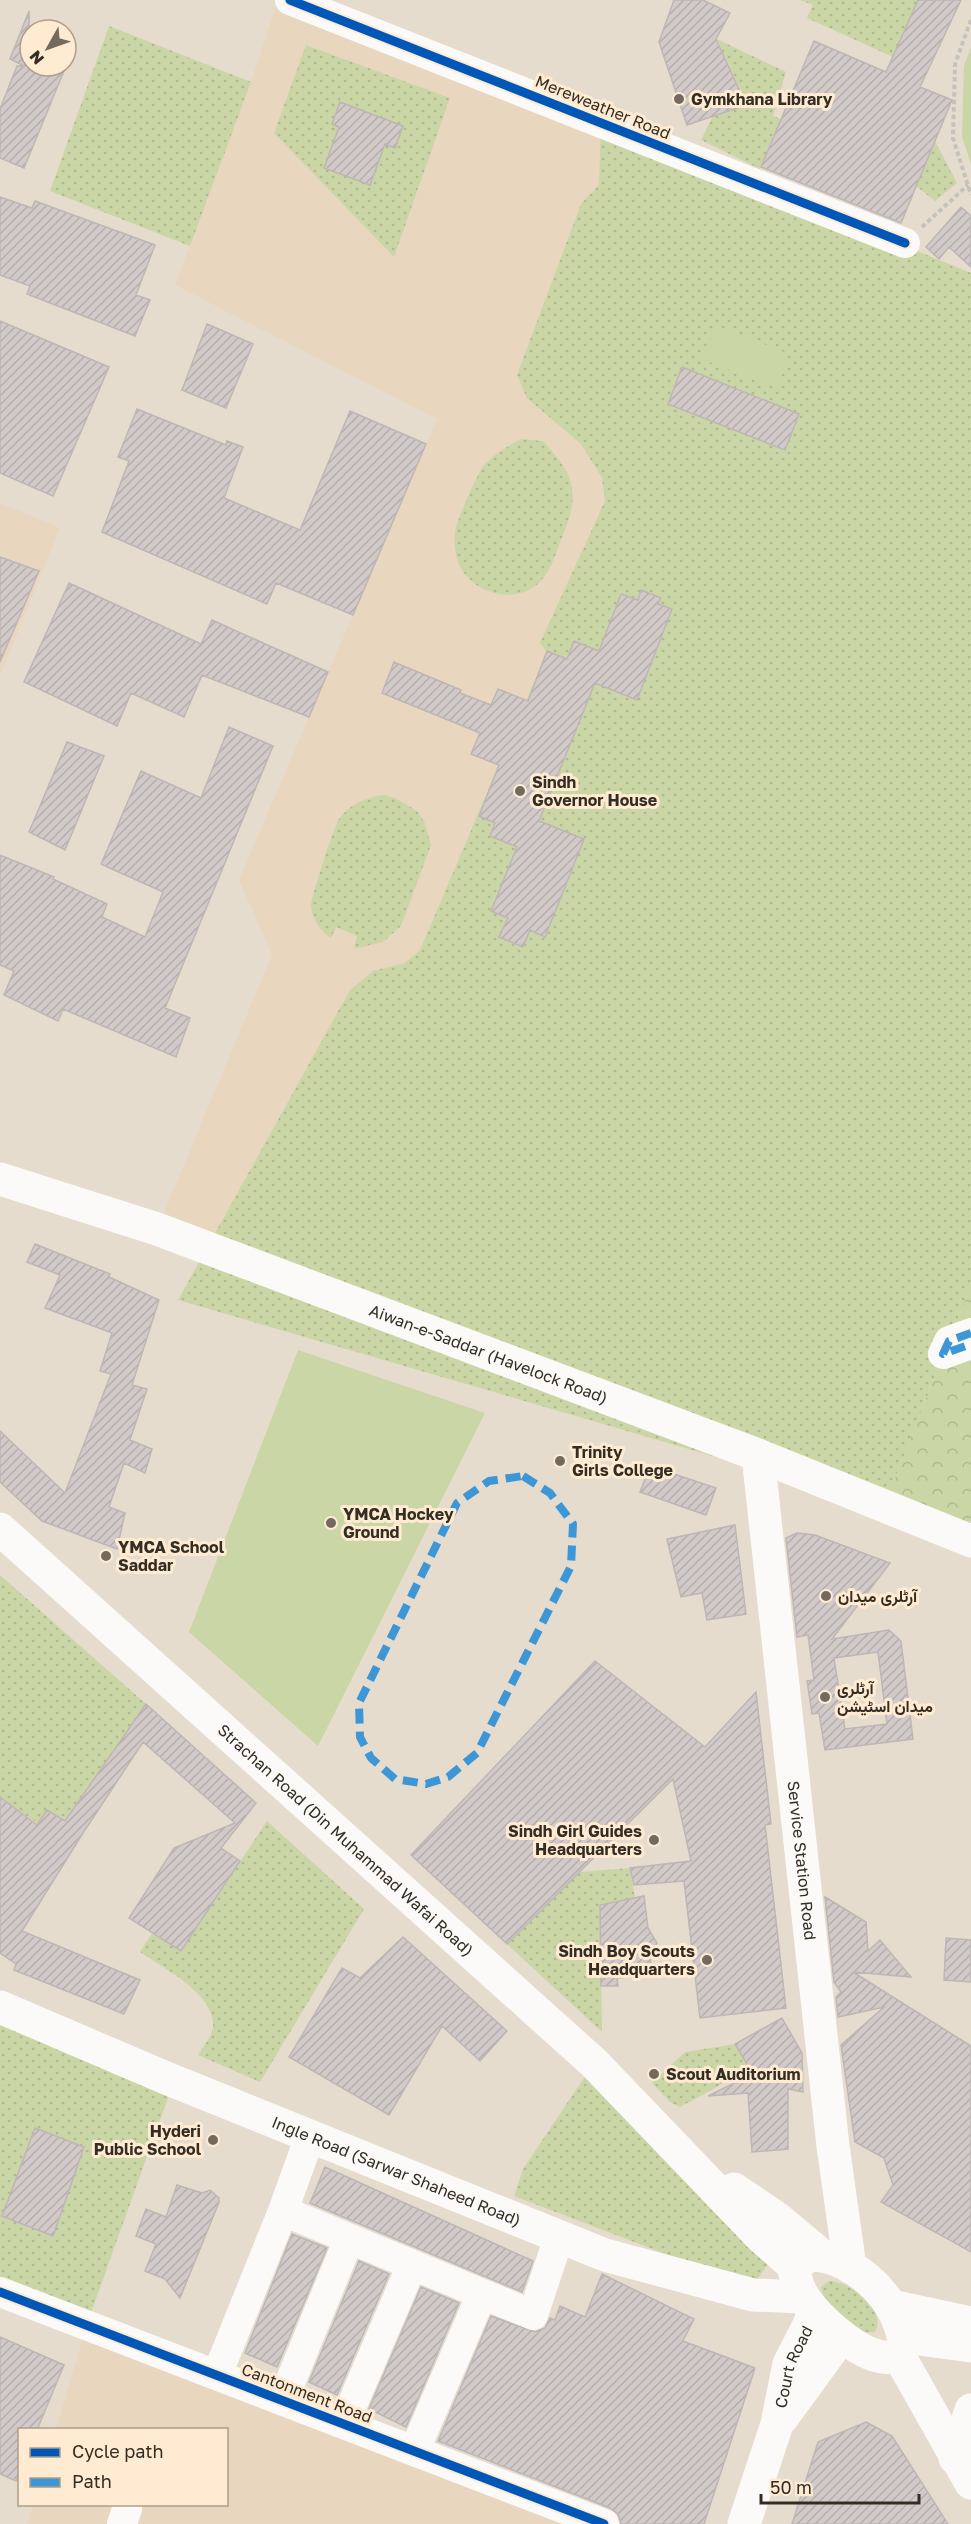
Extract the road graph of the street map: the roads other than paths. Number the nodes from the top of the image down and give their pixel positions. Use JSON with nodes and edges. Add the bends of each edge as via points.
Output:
{"nodes":[{"id":1,"x":300,"y":2,"type":"edge"},
{"id":2,"x":905,"y":243,"type":"road end"},
{"id":3,"x":0,"y":1179,"type":"edge"},
{"id":4,"x":971,"y":1333,"type":"edge"},
{"id":5,"x":971,"y":1344,"type":"edge"},
{"id":6,"x":758,"y":1455,"type":"junction"},
{"id":7,"x":0,"y":1529,"type":"edge"},
{"id":8,"x":971,"y":1541,"type":"edge"},
{"id":9,"x":0,"y":2007,"type":"edge"},
{"id":10,"x":310,"y":2136,"type":"junction"},
{"id":11,"x":283,"y":2211,"type":"junction"},
{"id":12,"x":559,"y":2237,"type":"junction"},
{"id":13,"x":350,"y":2239,"type":"junction"},
{"id":14,"x":821,"y":2263,"type":"junction"},
{"id":15,"x":412,"y":2265,"type":"junction"},
{"id":16,"x":0,"y":2292,"type":"edge"},
{"id":17,"x":482,"y":2294,"type":"junction"},
{"id":18,"x":809,"y":2305,"type":"junction"},
{"id":19,"x":891,"y":2306,"type":"junction"},
{"id":20,"x":971,"y":2323,"type":"edge"},
{"id":21,"x":841,"y":2337,"type":"junction"},
{"id":22,"x":901,"y":2345,"type":"junction"},
{"id":23,"x":971,"y":2346,"type":"edge"},
{"id":24,"x":222,"y":2360,"type":"dead end"},
{"id":25,"x":291,"y":2380,"type":"dead end"},
{"id":26,"x":971,"y":2410,"type":"edge"},
{"id":27,"x":349,"y":2412,"type":"dead end"},
{"id":28,"x":777,"y":2424,"type":"junction"},
{"id":29,"x":420,"y":2438,"type":"dead end"},
{"id":30,"x":963,"y":2471,"type":"edge"},
{"id":31,"x":604,"y":2524,"type":"edge"},
{"id":32,"x":744,"y":2524,"type":"edge"}],
"edges":[{"from":1,"to":2,"type":"street","name":"Mereweather Road"},
{"from":3,"to":6,"type":"main road","name":"Aiwan-e-Saddar (Havelock Road)","via":[[156,1229]]},
{"from":4,"to":5,"type":"street","via":[[948,1341],[943,1354]]},
{"from":6,"to":8,"type":"main road","name":"Aiwan-e-Saddar (Havelock Road)"},
{"from":6,"to":14,"type":"main road","name":"Service Station Road","via":[[832,2146]]},
{"from":7,"to":14,"type":"main road","name":"Strachan Road (Din Muhammad Wafai Road)","via":[[499,1976],[594,2063],[686,2156],[778,2219]]},
{"from":9,"to":10,"type":"main road","name":"Ingle Road (Sarwar Shaheed Road)"},
{"from":10,"to":11,"type":"street"},
{"from":10,"to":12,"type":"main road","name":"Ingle Road (Sarwar Shaheed Road)"},
{"from":11,"to":13,"type":"street"},
{"from":11,"to":24,"type":"street"},
{"from":12,"to":17,"type":"street","via":[[533,2315]]},
{"from":12,"to":18,"type":"main road","name":"Ingle Road (Sarwar Shaheed Road)","via":[[605,2255],[753,2295]]},
{"from":13,"to":15,"type":"street"},
{"from":13,"to":25,"type":"street"},
{"from":14,"to":18,"type":"main road","name":"Service Station Road","via":[[795,2280]]},
{"from":14,"to":19,"type":"main road","name":"Strachan Road (Din Muhammad Wafai Road)","via":[[866,2278]]},
{"from":15,"to":17,"type":"street"},
{"from":15,"to":27,"type":"street"},
{"from":16,"to":31,"type":"street","name":"Cantonment Road"},
{"from":17,"to":29,"type":"street"},
{"from":18,"to":21,"type":"main road"},
{"from":18,"to":28,"type":"main road","name":"Court Road","via":[[789,2364]]},
{"from":19,"to":20,"type":"main road"},
{"from":19,"to":22,"type":"main road","name":"Strachan Road (Din Muhammad Wafai Road)","via":[[900,2322]]},
{"from":21,"to":22,"type":"main road","via":[[866,2351],[889,2356]]},
{"from":21,"to":28,"type":"main road","name":"Court Road"},
{"from":22,"to":23,"type":"main road"},
{"from":22,"to":30,"type":"main road","name":"Strachan Road (Din Muhammad Wafai Road)"},
{"from":26,"to":30,"type":"main road"},
{"from":28,"to":32,"type":"main road","name":"Court Road"}]}
